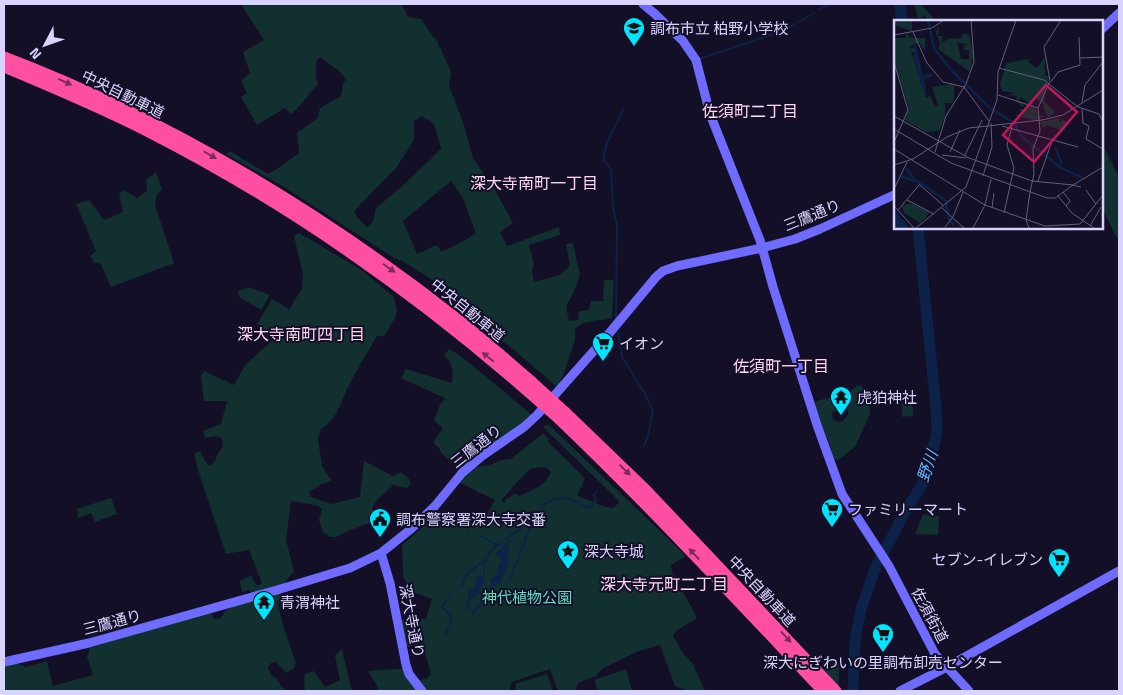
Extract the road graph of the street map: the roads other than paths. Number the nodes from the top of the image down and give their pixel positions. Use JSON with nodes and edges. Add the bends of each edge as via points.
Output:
{"nodes":[{"id":1,"x":650,"y":6,"type":"edge"},
{"id":2,"x":1119,"y":13,"type":"edge"},
{"id":3,"x":1103,"y":28,"type":"edge"},
{"id":4,"x":4,"y":57,"type":"edge"},
{"id":5,"x":4,"y":67,"type":"edge"},
{"id":6,"x":894,"y":195,"type":"edge"},
{"id":7,"x":762,"y":248,"type":"junction"},
{"id":8,"x":528,"y":385,"type":"junction"},
{"id":9,"x":686,"y":539,"type":"junction"},
{"id":10,"x":381,"y":553,"type":"junction"},
{"id":11,"x":1119,"y":571,"type":"edge"},
{"id":12,"x":4,"y":662,"type":"edge"},
{"id":13,"x":947,"y":667,"type":"junction"},
{"id":14,"x":422,"y":691,"type":"edge"},
{"id":15,"x":823,"y":691,"type":"edge"},
{"id":16,"x":836,"y":691,"type":"edge"},
{"id":17,"x":900,"y":691,"type":"edge"},
{"id":18,"x":969,"y":691,"type":"edge"}],
"edges":[{"from":1,"to":7,"type":"street","name":"佐須街道","via":[[696,60],[710,114]]},
{"from":2,"to":3,"type":"street"},
{"from":4,"to":8,"type":"highway","name":"中央自動車道","one_way":true,"via":[[147,121],[285,198],[426,295],[461,322]]},
{"from":8,"to":5,"type":"highway","name":"中央自動車道","one_way":true,"via":[[349,251],[272,201],[145,130]]},
{"from":6,"to":7,"type":"street","name":"三鷹通り","via":[[820,229]]},
{"from":7,"to":10,"type":"street","name":"三鷹通り","via":[[663,271],[538,415],[476,460],[434,506]]},
{"from":7,"to":13,"type":"street","name":"佐須街道","via":[[844,498],[889,566],[930,646]]},
{"from":8,"to":9,"type":"highway","name":"中央自動車道","bridge":true},
{"from":15,"to":9,"type":"highway","name":"中央自動車道","one_way":true},
{"from":9,"to":16,"type":"highway","name":"中央自動車道","one_way":true},
{"from":10,"to":12,"type":"street","name":"三鷹通り","via":[[350,568],[277,590],[89,643]]},
{"from":10,"to":14,"type":"street","name":"深大寺通り","via":[[406,665]]},
{"from":11,"to":13,"type":"street"},
{"from":13,"to":17,"type":"street"},
{"from":13,"to":18,"type":"street","name":"佐須街道"}]}
